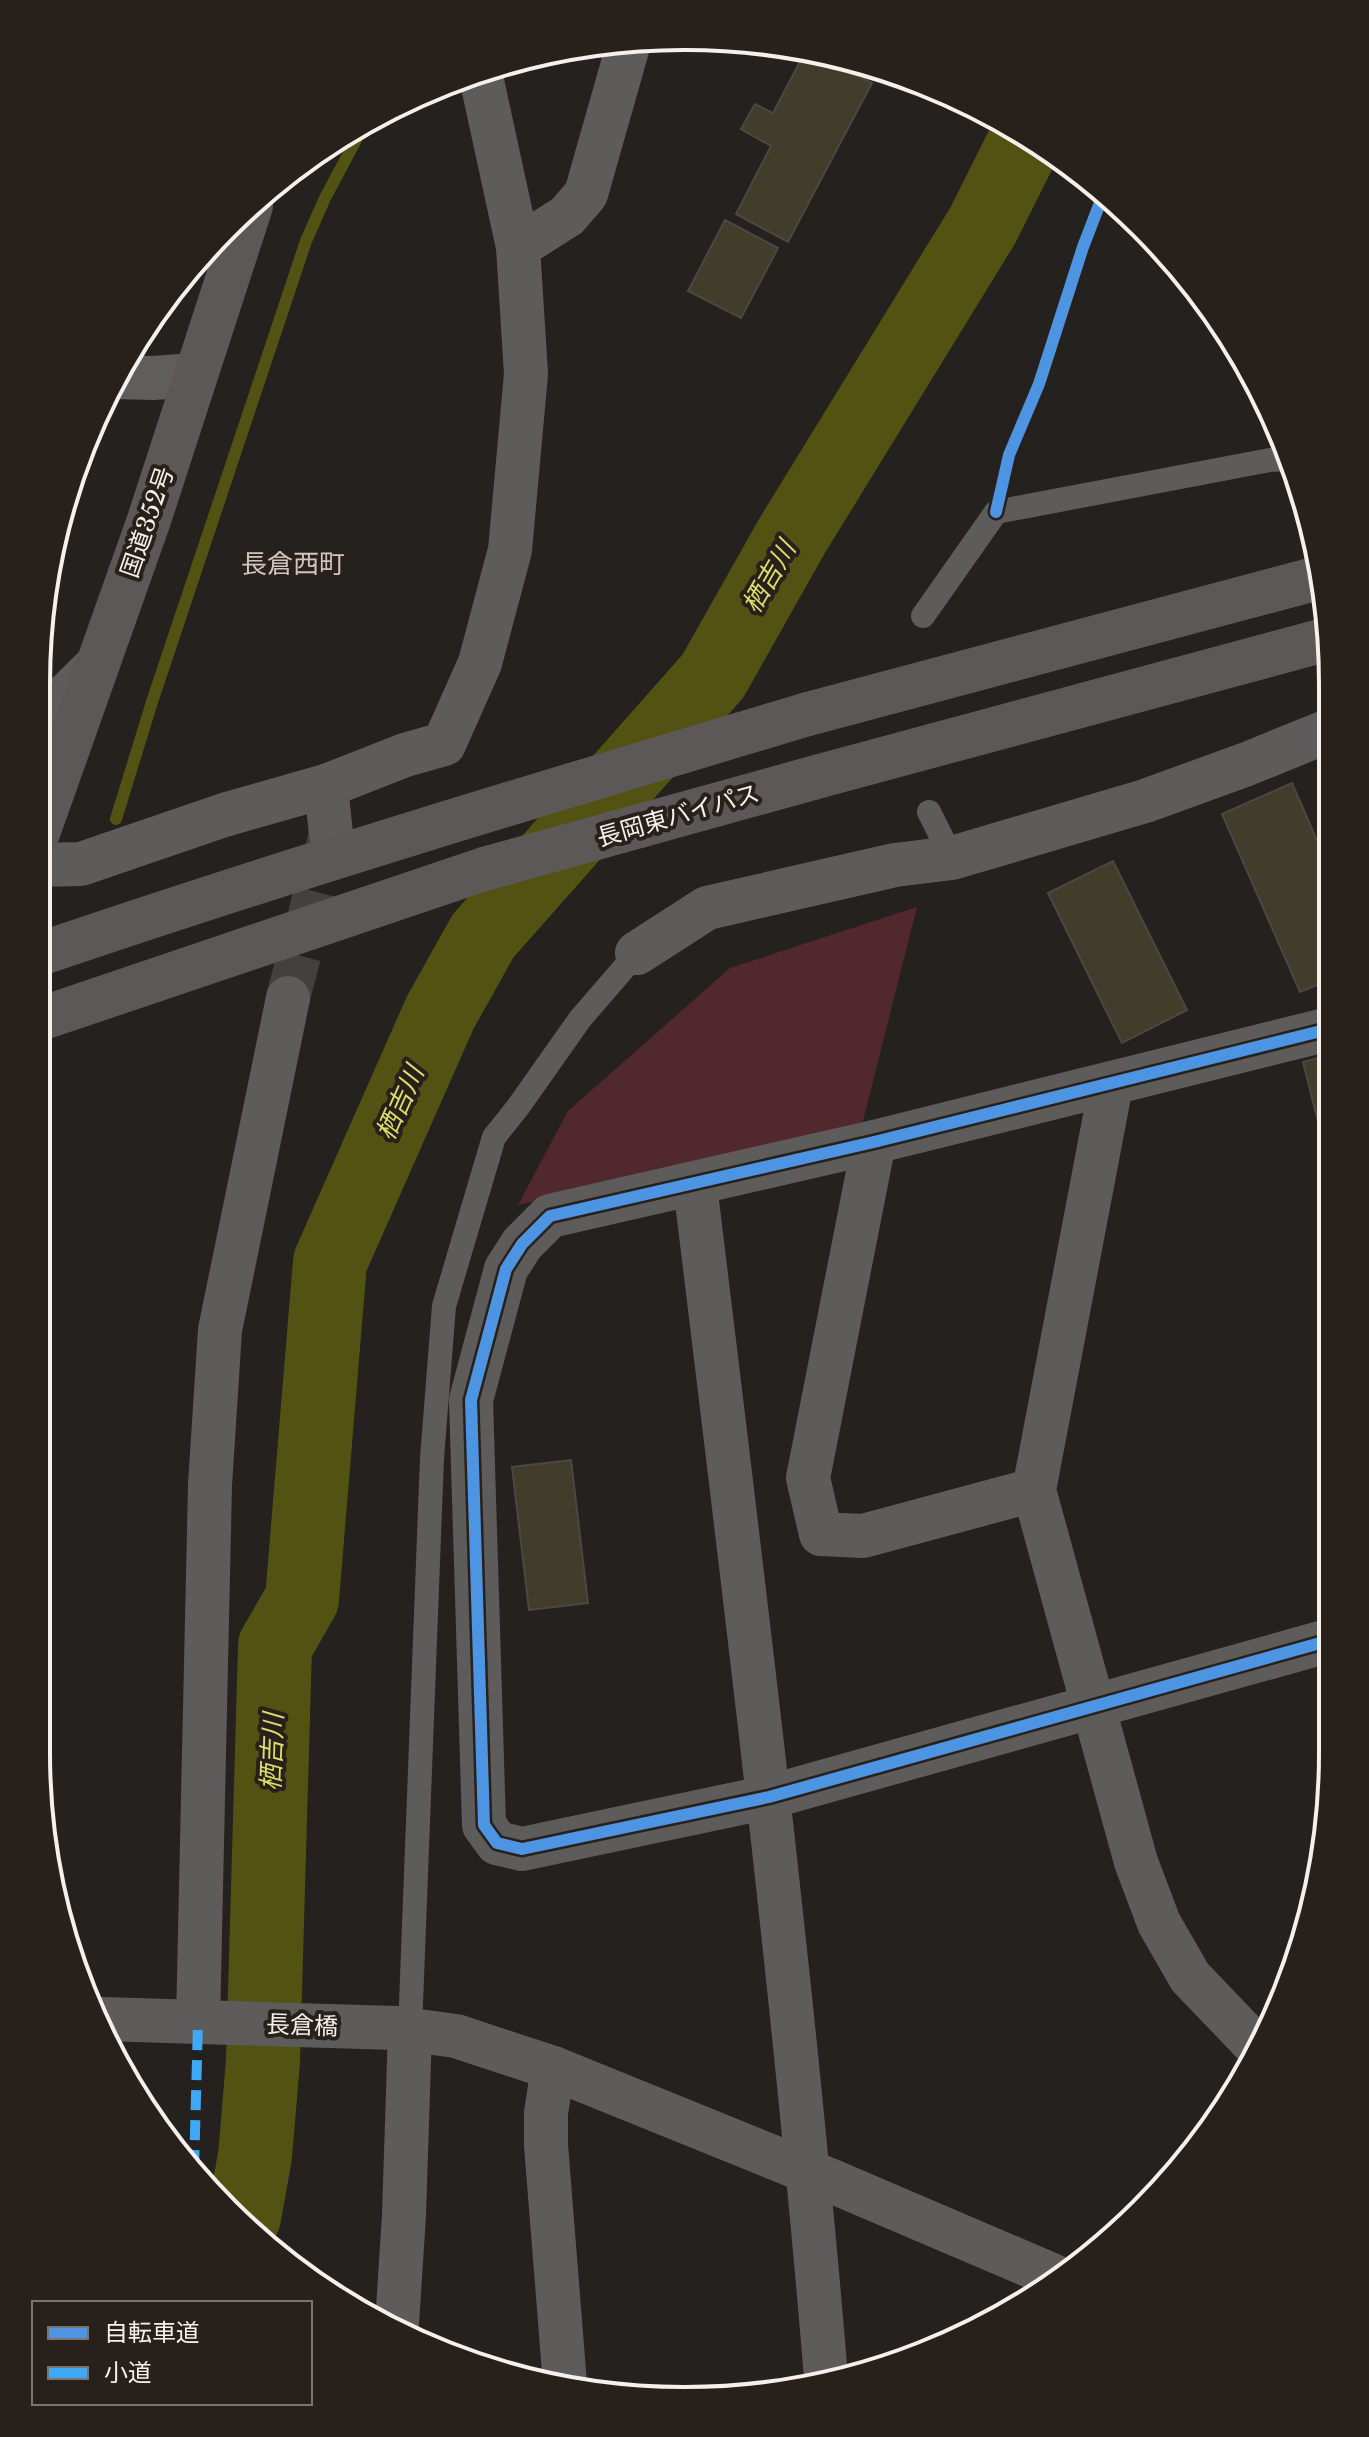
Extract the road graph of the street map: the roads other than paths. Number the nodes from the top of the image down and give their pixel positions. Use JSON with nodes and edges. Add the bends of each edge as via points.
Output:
{"nodes":[{"id":1,"x":626,"y":53,"type":"edge"},
{"id":2,"x":483,"y":84,"type":"edge"},
{"id":3,"x":243,"y":229,"type":"edge"},
{"id":4,"x":518,"y":247,"type":"junction"},
{"id":5,"x":194,"y":375,"type":"junction"},
{"id":6,"x":129,"y":377,"type":"edge"},
{"id":7,"x":1277,"y":460,"type":"edge"},
{"id":8,"x":1310,"y":580,"type":"edge"},
{"id":9,"x":923,"y":616,"type":"dead end"},
{"id":10,"x":1318,"y":642,"type":"edge"},
{"id":11,"x":94,"y":668,"type":"junction"},
{"id":12,"x":50,"y":711,"type":"edge"},
{"id":13,"x":1319,"y":735,"type":"edge"},
{"id":14,"x":50,"y":781,"type":"edge"},
{"id":15,"x":326,"y":786,"type":"junction"},
{"id":16,"x":929,"y":812,"type":"dead end"},
{"id":17,"x":331,"y":834,"type":"tunnel mouth"},
{"id":18,"x":952,"y":858,"type":"junction"},
{"id":19,"x":50,"y":865,"type":"edge"},
{"id":20,"x":50,"y":951,"type":"edge"},
{"id":21,"x":637,"y":953,"type":"joint"},
{"id":22,"x":288,"y":998,"type":"tunnel mouth"},
{"id":23,"x":50,"y":1016,"type":"edge"},
{"id":24,"x":1319,"y":1032,"type":"edge"},
{"id":25,"x":1111,"y":1085,"type":"junction"},
{"id":26,"x":874,"y":1142,"type":"junction"},
{"id":27,"x":695,"y":1185,"type":"junction"},
{"id":28,"x":1034,"y":1490,"type":"junction"},
{"id":29,"x":1319,"y":1643,"type":"edge"},
{"id":30,"x":1094,"y":1707,"type":"junction"},
{"id":31,"x":769,"y":1797,"type":"junction"},
{"id":32,"x":109,"y":2019,"type":"edge"},
{"id":33,"x":204,"y":2022,"type":"junction"},
{"id":34,"x":403,"y":2029,"type":"junction"},
{"id":35,"x":1250,"y":2040,"type":"edge"},
{"id":36,"x":553,"y":2068,"type":"junction"},
{"id":37,"x":808,"y":2173,"type":"junction"},
{"id":38,"x":1047,"y":2273,"type":"edge"},
{"id":39,"x":397,"y":2318,"type":"edge"},
{"id":40,"x":825,"y":2371,"type":"edge"},
{"id":41,"x":564,"y":2376,"type":"edge"}],
"edges":[{"from":1,"to":4,"type":"street","via":[[586,194],[567,216]]},
{"from":2,"to":4,"type":"street"},
{"from":3,"to":5,"type":"highway","name":"国道352号"},
{"from":4,"to":15,"type":"street","via":[[526,374],[510,550],[480,663],[444,744]]},
{"from":5,"to":6,"type":"street"},
{"from":5,"to":11,"type":"highway","name":"国道352号","via":[[149,520]]},
{"from":7,"to":9,"type":"lane","via":[[996,512]]},
{"from":8,"to":20,"type":"highway","bridge":true,"via":[[808,714],[463,817]]},
{"from":10,"to":23,"type":"highway","name":"長岡東バイパス","bridge":true,"via":[[484,869]]},
{"from":11,"to":12,"type":"street"},
{"from":11,"to":14,"type":"highway","name":"国道352号"},
{"from":13,"to":18,"type":"street","via":[[1145,801]]},
{"from":15,"to":17,"type":"street"},
{"from":15,"to":19,"type":"street","via":[[81,864]]},
{"from":16,"to":18,"type":"lane"},
{"from":18,"to":21,"type":"street","via":[[895,865],[707,908]]},
{"from":21,"to":34,"type":"lane","via":[[580,1019],[494,1137],[444,1306]]},
{"from":22,"to":33,"type":"street","via":[[220,1330],[210,1485]]},
{"from":24,"to":25,"type":"street"},
{"from":25,"to":26,"type":"street"},
{"from":25,"to":28,"type":"street"},
{"from":26,"to":27,"type":"street"},
{"from":26,"to":28,"type":"street","via":[[808,1478],[821,1534],[863,1536]]},
{"from":27,"to":31,"type":"street"},
{"from":27,"to":31,"type":"street","via":[[550,1216],[506,1269],[471,1400],[484,1825],[497,1843],[522,1849]]},
{"from":28,"to":30,"type":"street"},
{"from":29,"to":30,"type":"street"},
{"from":30,"to":31,"type":"street"},
{"from":30,"to":35,"type":"street","via":[[1136,1862],[1159,1923],[1190,1977]]},
{"from":31,"to":37,"type":"street"},
{"from":32,"to":33,"type":"street","name":"長倉橋"},
{"from":33,"to":34,"type":"street","name":"長倉橋"},
{"from":34,"to":36,"type":"street","name":"長倉橋","via":[[456,2036]]},
{"from":34,"to":39,"type":"street","via":[[404,2215]]},
{"from":36,"to":37,"type":"street","name":"長倉橋"},
{"from":36,"to":41,"type":"street","via":[[546,2145]]},
{"from":37,"to":38,"type":"street","name":"長倉橋"},
{"from":37,"to":40,"type":"street"}]}
